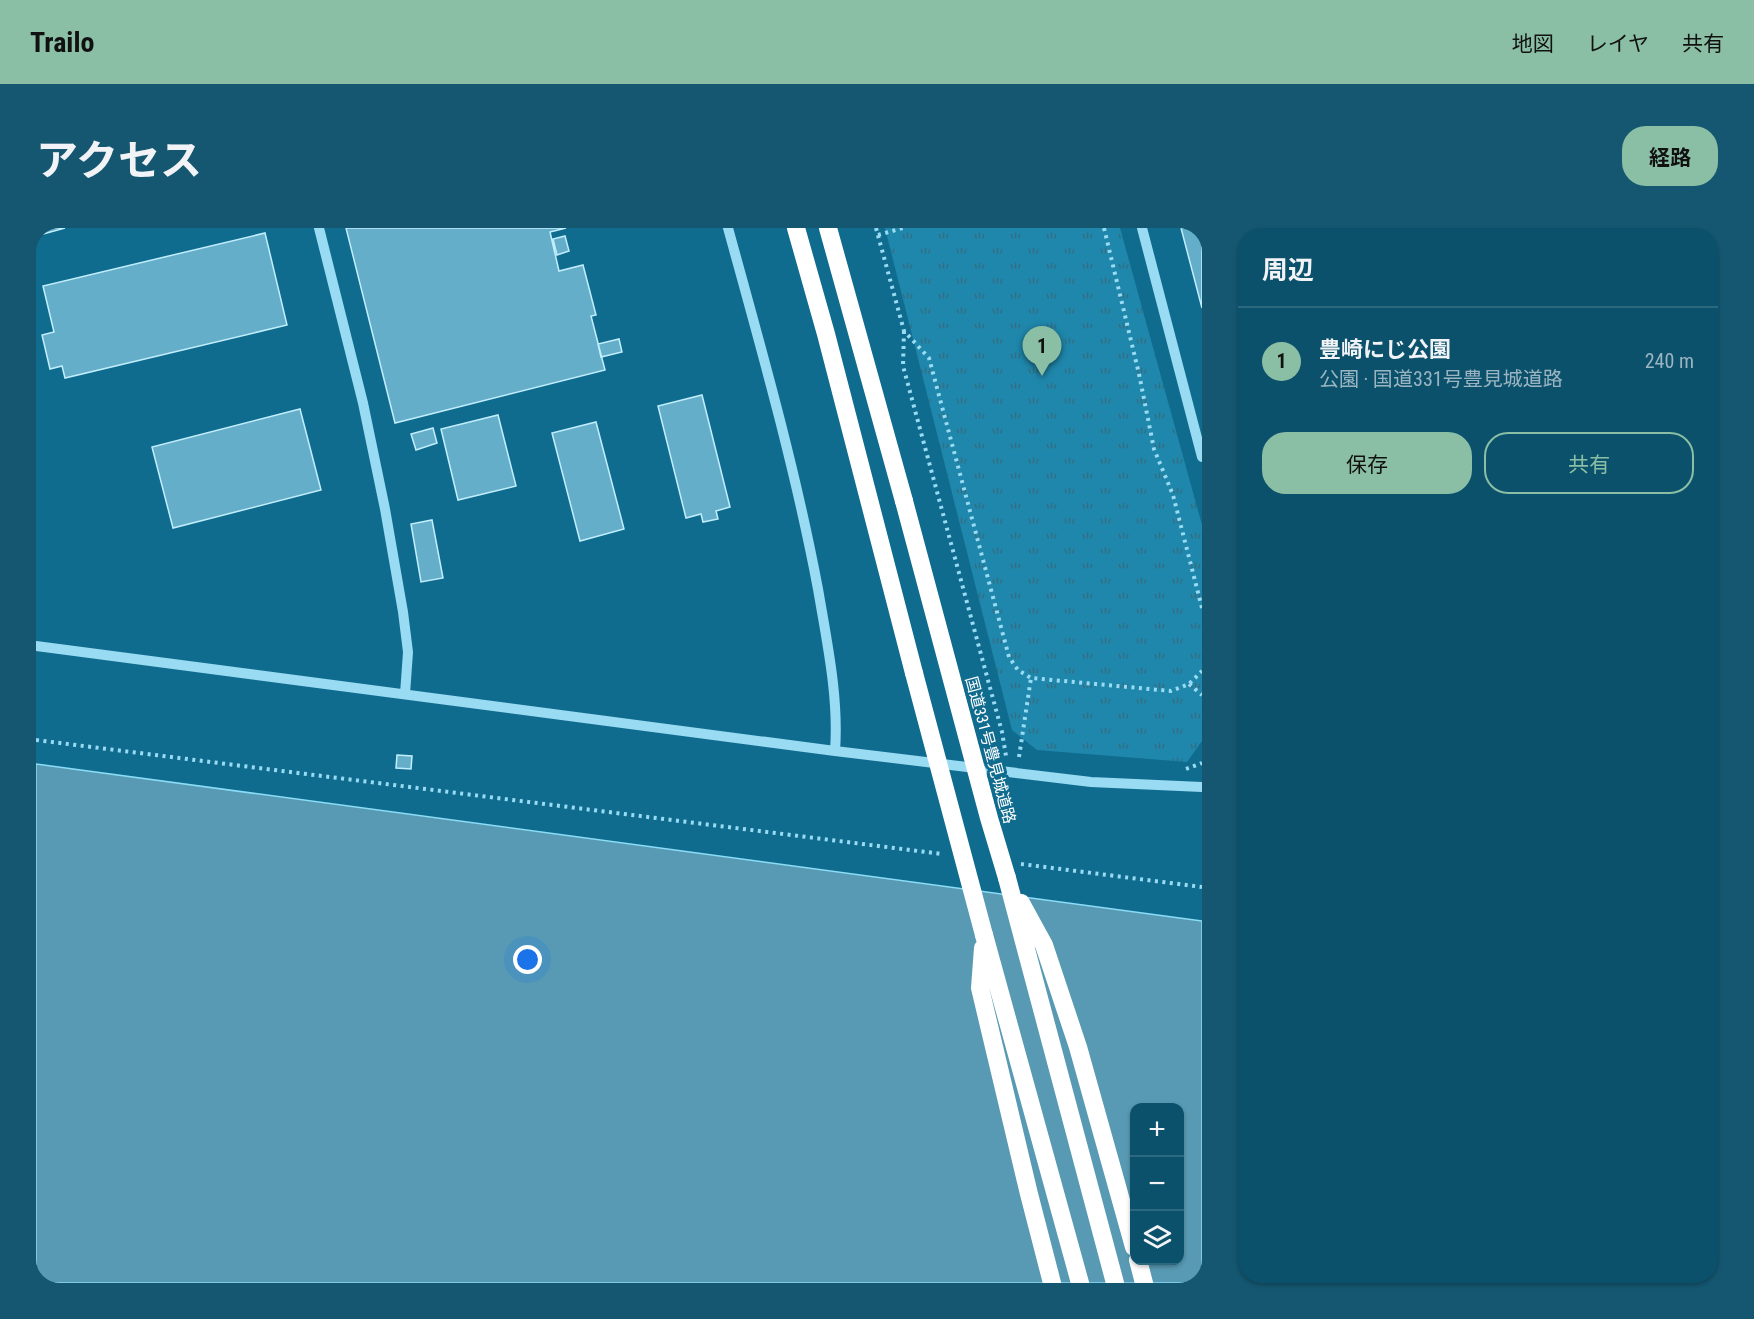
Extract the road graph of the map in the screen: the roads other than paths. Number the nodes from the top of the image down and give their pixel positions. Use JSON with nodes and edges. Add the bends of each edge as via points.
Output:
{"nodes":[{"id":1,"x":319,"y":228,"type":"edge"},
{"id":2,"x":728,"y":228,"type":"edge"},
{"id":3,"x":796,"y":228,"type":"edge"},
{"id":4,"x":828,"y":228,"type":"edge"},
{"id":5,"x":1142,"y":228,"type":"edge"},
{"id":6,"x":1202,"y":457,"type":"edge"},
{"id":7,"x":36,"y":646,"type":"edge"},
{"id":8,"x":405,"y":694,"type":"junction"},
{"id":9,"x":835,"y":751,"type":"junction"},
{"id":10,"x":1202,"y":787,"type":"edge"},
{"id":11,"x":1009,"y":870,"type":"junction"},
{"id":12,"x":984,"y":935,"type":"junction"},
{"id":13,"x":1130,"y":1233,"type":"edge"},
{"id":14,"x":1139,"y":1265,"type":"edge"},
{"id":15,"x":1052,"y":1283,"type":"edge"},
{"id":16,"x":1080,"y":1283,"type":"edge"},
{"id":17,"x":1116,"y":1283,"type":"edge"},
{"id":18,"x":1144,"y":1283,"type":"edge"}],
"edges":[{"from":1,"to":8,"type":"street","via":[[385,509],[408,652]]},
{"from":2,"to":9,"type":"street","via":[[807,535],[836,710]]},
{"from":3,"to":12,"type":"highway","bridge":true},
{"from":4,"to":11,"type":"highway","name":"国道331号豊見城道路","bridge":true,"via":[[989,818]]},
{"from":5,"to":6,"type":"street"},
{"from":7,"to":8,"type":"street"},
{"from":8,"to":9,"type":"street"},
{"from":9,"to":10,"type":"street","via":[[1091,782]]},
{"from":11,"to":13,"type":"highway","via":[[1044,945],[1078,1047]]},
{"from":11,"to":17,"type":"highway","name":"国道331号豊見城道路","via":[[1045,1027]]},
{"from":12,"to":15,"type":"highway","via":[[980,988]]},
{"from":12,"to":16,"type":"highway"},
{"from":14,"to":18,"type":"highway"}]}
